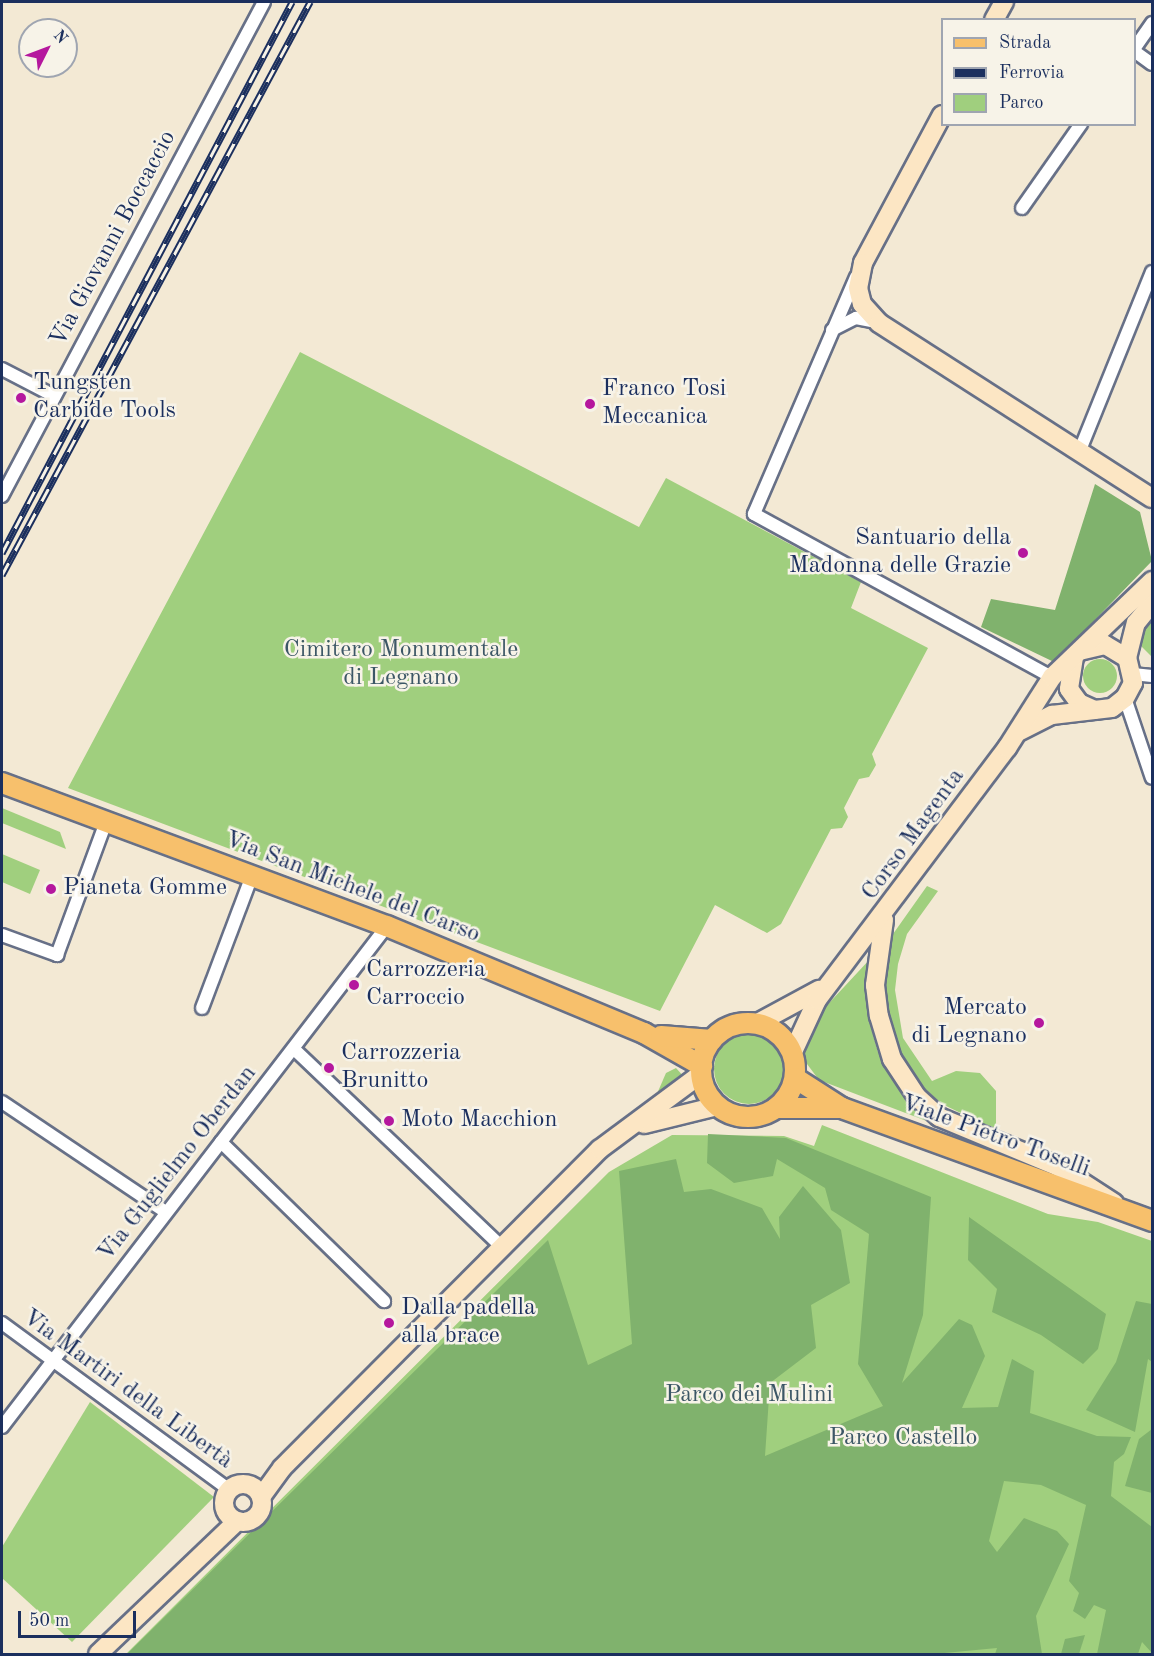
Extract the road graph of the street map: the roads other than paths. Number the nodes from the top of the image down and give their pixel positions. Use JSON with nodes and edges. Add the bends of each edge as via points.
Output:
{"nodes":[{"id":1,"x":264,"y":2,"type":"edge"},
{"id":2,"x":1004,"y":2,"type":"edge"},
{"id":3,"x":995,"y":18,"type":"edge"},
{"id":4,"x":1152,"y":23,"type":"edge"},
{"id":5,"x":1136,"y":47,"type":"edge"},
{"id":6,"x":1136,"y":52,"type":"edge"},
{"id":7,"x":1152,"y":64,"type":"edge"},
{"id":8,"x":941,"y":117,"type":"edge"},
{"id":9,"x":1080,"y":126,"type":"edge"},
{"id":10,"x":1022,"y":208,"type":"dead end"},
{"id":11,"x":863,"y":263,"type":"junction"},
{"id":12,"x":1152,"y":272,"type":"edge"},
{"id":13,"x":879,"y":323,"type":"junction"},
{"id":14,"x":825,"y":341,"type":"junction"},
{"id":15,"x":2,"y":369,"type":"edge"},
{"id":16,"x":54,"y":396,"type":"junction"},
{"id":17,"x":1080,"y":450,"type":"junction"},
{"id":18,"x":2,"y":496,"type":"edge"},
{"id":19,"x":1152,"y":498,"type":"edge"},
{"id":20,"x":1152,"y":581,"type":"edge"},
{"id":21,"x":1152,"y":603,"type":"edge"},
{"id":22,"x":1078,"y":653,"type":"junction"},
{"id":23,"x":1130,"y":666,"type":"junction"},
{"id":24,"x":1152,"y":676,"type":"edge"},
{"id":25,"x":1052,"y":677,"type":"junction"},
{"id":26,"x":1125,"y":698,"type":"junction"},
{"id":27,"x":1095,"y":710,"type":"junction"},
{"id":28,"x":1020,"y":731,"type":"junction"},
{"id":29,"x":1152,"y":778,"type":"edge"},
{"id":30,"x":2,"y":783,"type":"edge"},
{"id":31,"x":106,"y":822,"type":"junction"},
{"id":32,"x":252,"y":876,"type":"junction"},
{"id":33,"x":885,"y":916,"type":"junction"},
{"id":34,"x":387,"y":926,"type":"junction"},
{"id":35,"x":2,"y":935,"type":"edge"},
{"id":36,"x":844,"y":967,"type":"junction"},
{"id":37,"x":202,"y":1008,"type":"dead end"},
{"id":38,"x":756,"y":1023,"type":"junction"},
{"id":39,"x":644,"y":1033,"type":"junction"},
{"id":40,"x":712,"y":1040,"type":"junction"},
{"id":41,"x":294,"y":1049,"type":"junction"},
{"id":42,"x":792,"y":1053,"type":"junction"},
{"id":43,"x":702,"y":1070,"type":"junction"},
{"id":44,"x":795,"y":1078,"type":"junction"},
{"id":45,"x":2,"y":1102,"type":"edge"},
{"id":46,"x":718,"y":1106,"type":"junction"},
{"id":47,"x":776,"y":1108,"type":"junction"},
{"id":48,"x":842,"y":1108,"type":"junction"},
{"id":49,"x":628,"y":1128,"type":"junction"},
{"id":50,"x":221,"y":1142,"type":"junction"},
{"id":51,"x":166,"y":1212,"type":"junction"},
{"id":52,"x":1131,"y":1214,"type":"junction"},
{"id":53,"x":1152,"y":1221,"type":"edge"},
{"id":54,"x":502,"y":1248,"type":"junction"},
{"id":55,"x":384,"y":1301,"type":"dead end"},
{"id":56,"x":2,"y":1323,"type":"edge"},
{"id":57,"x":53,"y":1362,"type":"junction"},
{"id":58,"x":2,"y":1427,"type":"edge"},
{"id":59,"x":229,"y":1490,"type":"junction"},
{"id":60,"x":257,"y":1492,"type":"junction"},
{"id":61,"x":232,"y":1517,"type":"junction"},
{"id":62,"x":98,"y":1654,"type":"edge"}],
"edges":[{"from":1,"to":16,"type":"street","name":"Via Giovanni Boccaccio"},
{"from":2,"to":3,"type":"street"},
{"from":4,"to":5,"type":"street"},
{"from":6,"to":7,"type":"street"},
{"from":8,"to":11,"type":"street"},
{"from":9,"to":10,"type":"street"},
{"from":11,"to":13,"type":"street","via":[[859,296]]},
{"from":11,"to":14,"type":"street"},
{"from":12,"to":17,"type":"street"},
{"from":13,"to":14,"type":"street","via":[[848,320]]},
{"from":13,"to":17,"type":"street"},
{"from":14,"to":25,"type":"street","via":[[754,514]]},
{"from":15,"to":16,"type":"street"},
{"from":16,"to":18,"type":"street","name":"Via Giovanni Boccaccio"},
{"from":17,"to":19,"type":"street"},
{"from":20,"to":22,"type":"street","name":"Corso Magenta"},
{"from":21,"to":23,"type":"street","via":[[1136,623]]},
{"from":22,"to":23,"type":"street","via":[[1105,645]]},
{"from":22,"to":25,"type":"street","name":"Corso Magenta"},
{"from":22,"to":27,"type":"street","via":[[1068,672],[1069,689],[1079,703]]},
{"from":23,"to":24,"type":"street"},
{"from":23,"to":26,"type":"street"},
{"from":25,"to":28,"type":"street","name":"Corso Magenta"},
{"from":26,"to":27,"type":"street","name":"Corso Magenta","via":[[1112,708]]},
{"from":26,"to":29,"type":"street"},
{"from":27,"to":28,"type":"street","name":"Corso Magenta","via":[[1052,716]]},
{"from":28,"to":33,"type":"street","name":"Corso Magenta"},
{"from":30,"to":31,"type":"main road","name":"Via San Michele del Carso"},
{"from":31,"to":32,"type":"main road","name":"Via San Michele del Carso"},
{"from":31,"to":35,"type":"street","via":[[57,955]]},
{"from":32,"to":34,"type":"main road","name":"Via San Michele del Carso"},
{"from":32,"to":37,"type":"street"},
{"from":33,"to":36,"type":"street","name":"Corso Magenta"},
{"from":33,"to":52,"type":"street","name":"Viale Pietro Toselli","via":[[875,985],[879,1016],[892,1059],[917,1096],[939,1117],[1057,1166]]},
{"from":34,"to":39,"type":"main road","name":"Via San Michele del Carso"},
{"from":34,"to":41,"type":"street","name":"Via Guglielmo Oberdan"},
{"from":36,"to":38,"type":"street","name":"Corso Magenta","via":[[796,1006]]},
{"from":36,"to":42,"type":"street","name":"Corso Magenta","via":[[805,1019]]},
{"from":38,"to":40,"type":"main road","via":[[732,1026]]},
{"from":38,"to":42,"type":"main road","via":[[778,1034]]},
{"from":39,"to":40,"type":"main road","name":"Via San Michele del Carso"},
{"from":39,"to":43,"type":"main road","name":"Via San Michele del Carso"},
{"from":40,"to":43,"type":"main road"},
{"from":41,"to":50,"type":"street","name":"Via Guglielmo Oberdan"},
{"from":41,"to":54,"type":"street"},
{"from":42,"to":44,"type":"main road"},
{"from":43,"to":46,"type":"main road"},
{"from":43,"to":49,"type":"street"},
{"from":44,"to":47,"type":"main road"},
{"from":44,"to":48,"type":"main road","name":"Viale Pietro Toselli"},
{"from":45,"to":51,"type":"street"},
{"from":46,"to":47,"type":"main road","via":[[741,1116]]},
{"from":46,"to":49,"type":"street"},
{"from":47,"to":48,"type":"main road","name":"Viale Pietro Toselli"},
{"from":48,"to":52,"type":"main road","name":"Viale Pietro Toselli"},
{"from":49,"to":54,"type":"street"},
{"from":50,"to":51,"type":"street","name":"Via Guglielmo Oberdan"},
{"from":50,"to":55,"type":"street"},
{"from":51,"to":57,"type":"street","name":"Via Guglielmo Oberdan"},
{"from":52,"to":53,"type":"main road","name":"Viale Pietro Toselli"},
{"from":54,"to":60,"type":"street"},
{"from":56,"to":57,"type":"street","name":"Via Martiri della Libertà"},
{"from":57,"to":58,"type":"street","name":"Via Guglielmo Oberdan"},
{"from":57,"to":59,"type":"street","name":"Via Martiri della Libertà"},
{"from":59,"to":60,"type":"street","via":[[243,1484]]},
{"from":59,"to":61,"type":"street"},
{"from":60,"to":61,"type":"street","via":[[254,1518]]},
{"from":61,"to":62,"type":"street"}]}
